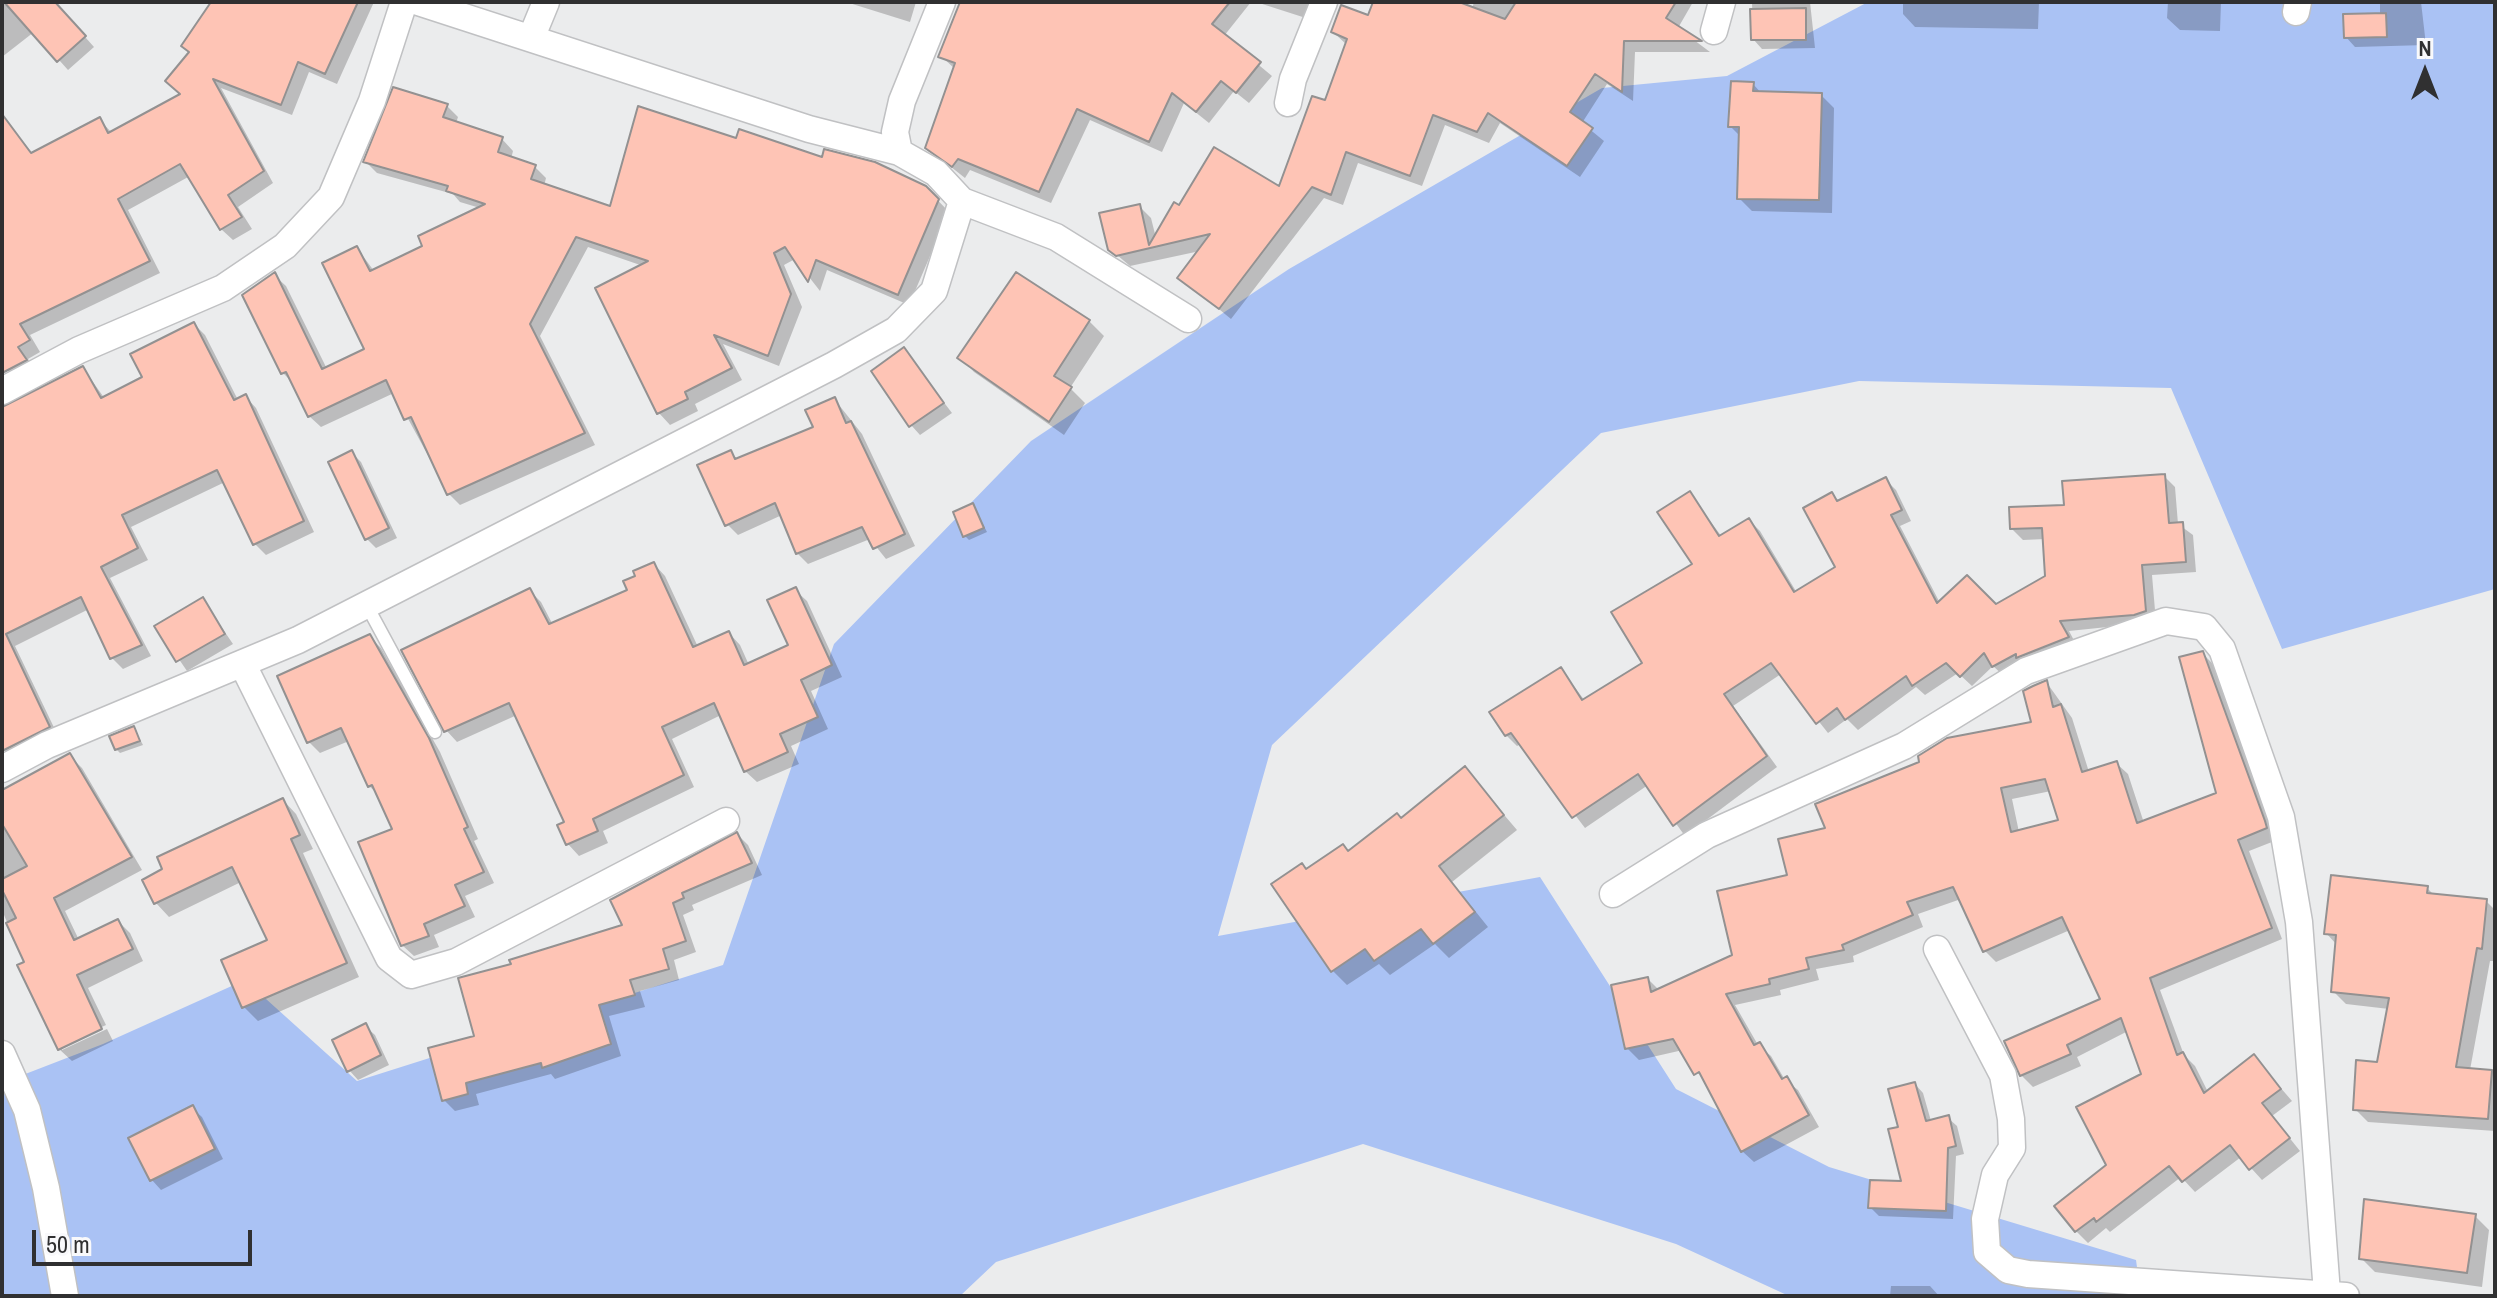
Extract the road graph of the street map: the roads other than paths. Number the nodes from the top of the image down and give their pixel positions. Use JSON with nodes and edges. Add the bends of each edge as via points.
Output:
{"nodes":[{"id":1,"x":404,"y":2,"type":"edge"},
{"id":2,"x":418,"y":2,"type":"edge"},
{"id":3,"x":546,"y":2,"type":"edge"},
{"id":4,"x":942,"y":2,"type":"edge"},
{"id":5,"x":1324,"y":2,"type":"edge"},
{"id":6,"x":1722,"y":2,"type":"edge"},
{"id":7,"x":1714,"y":31,"type":"dead end"},
{"id":8,"x":532,"y":36,"type":"junction"},
{"id":9,"x":1288,"y":103,"type":"dead end"},
{"id":10,"x":899,"y":152,"type":"junction"},
{"id":11,"x":962,"y":201,"type":"junction"},
{"id":12,"x":1188,"y":319,"type":"dead end"},
{"id":13,"x":2,"y":391,"type":"edge"},
{"id":14,"x":366,"y":604,"type":"junction"},
{"id":15,"x":243,"y":665,"type":"junction"},
{"id":16,"x":435,"y":732,"type":"dead end"},
{"id":17,"x":2,"y":769,"type":"edge"},
{"id":18,"x":726,"y":821,"type":"dead end"},
{"id":19,"x":1613,"y":894,"type":"dead end"},
{"id":20,"x":1937,"y":949,"type":"dead end"},
{"id":21,"x":2,"y":1054,"type":"edge"},
{"id":22,"x":2337,"y":1294,"type":"edge"},
{"id":23,"x":65,"y":1296,"type":"edge"}],
"edges":[{"from":1,"to":13,"type":"street","via":[[372,101],[331,197],[285,246],[223,288],[79,350]]},
{"from":2,"to":8,"type":"street"},
{"from":3,"to":8,"type":"street"},
{"from":4,"to":10,"type":"street","via":[[902,101],[895,132]]},
{"from":5,"to":9,"type":"street"},
{"from":6,"to":7,"type":"street"},
{"from":8,"to":10,"type":"street","via":[[809,129]]},
{"from":10,"to":11,"type":"street","via":[[936,173]]},
{"from":11,"to":12,"type":"street","via":[[1056,237]]},
{"from":11,"to":14,"type":"street","via":[[934,291],[896,330]]},
{"from":14,"to":15,"type":"street"},
{"from":14,"to":16,"type":"lane"},
{"from":15,"to":17,"type":"street","via":[[47,745]]},
{"from":15,"to":18,"type":"street","via":[[389,958],[411,975],[456,962]]},
{"from":19,"to":22,"type":"street","via":[[1707,835],[1904,746],[2026,671],[2166,621],[2204,627],[2222,649],[2281,817],[2299,922]]},
{"from":20,"to":22,"type":"street","via":[[2003,1075],[2011,1119],[2012,1148],[1995,1175],[1985,1219],[1987,1252],[2008,1270],[2028,1274]]},
{"from":21,"to":23,"type":"street","via":[[27,1110]]}]}
